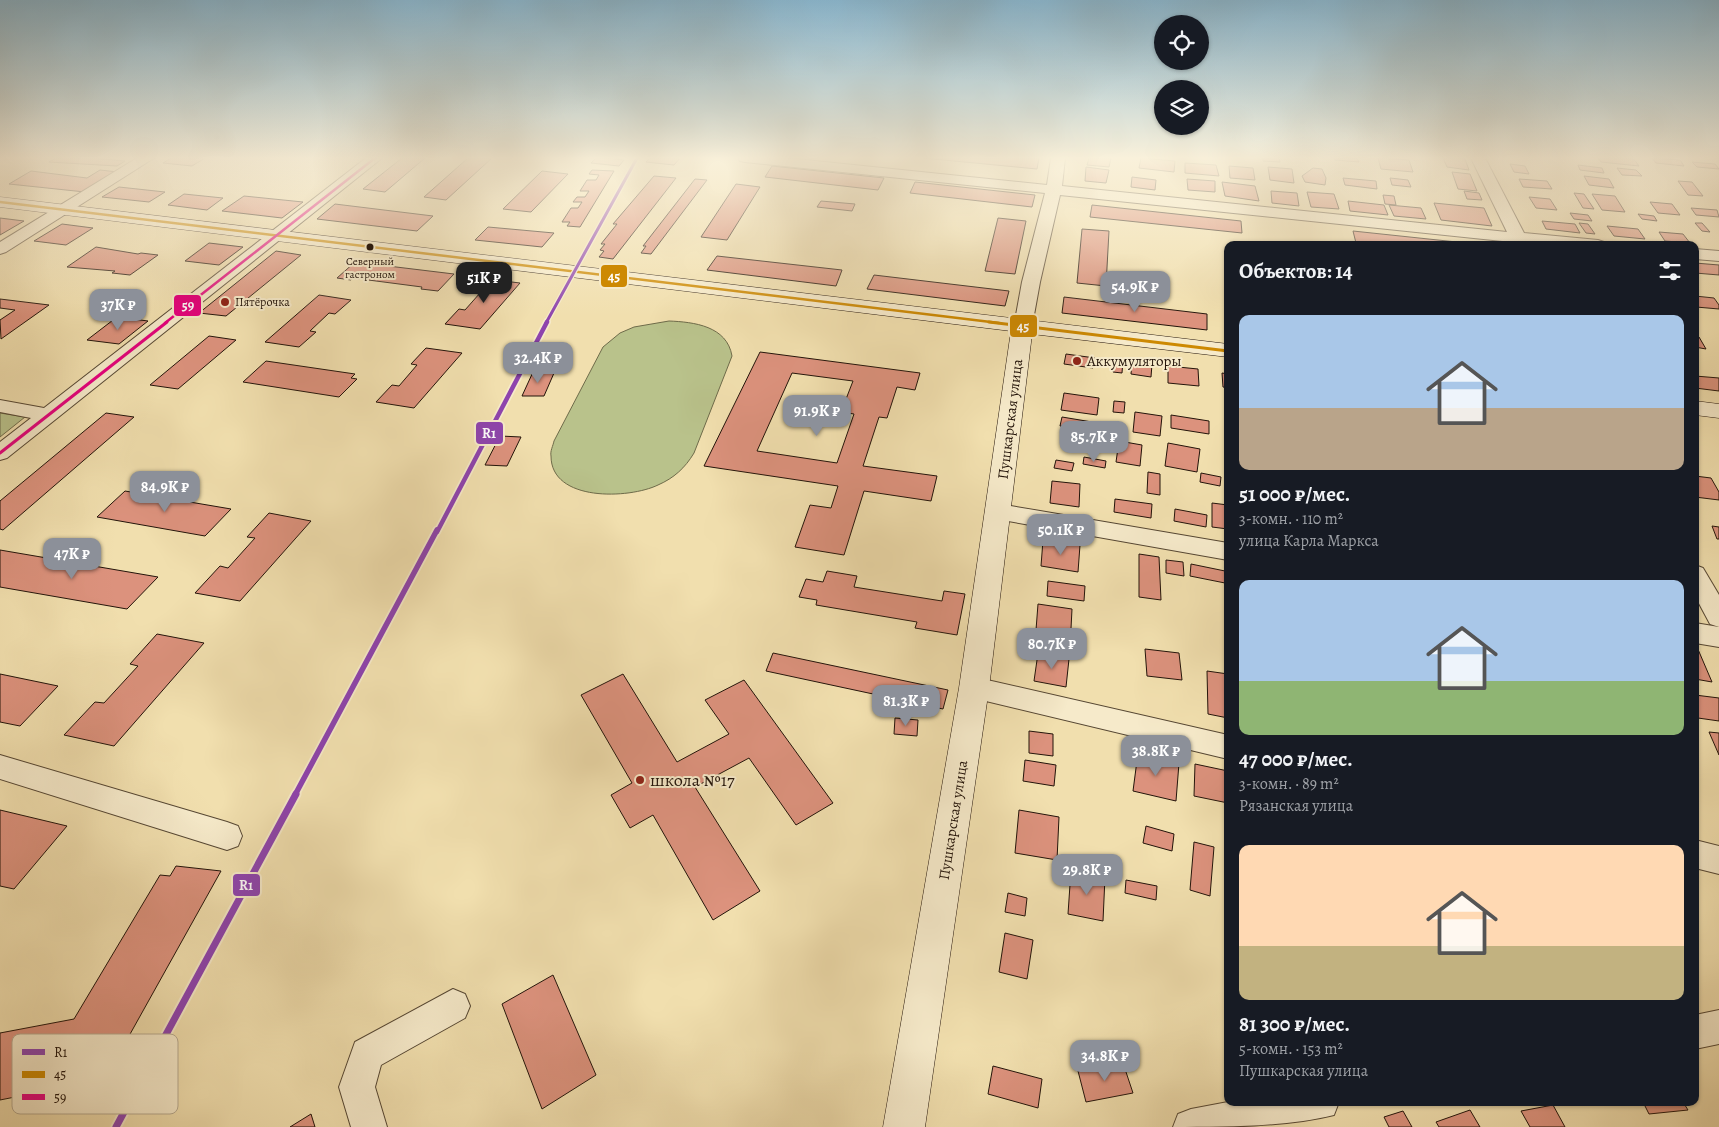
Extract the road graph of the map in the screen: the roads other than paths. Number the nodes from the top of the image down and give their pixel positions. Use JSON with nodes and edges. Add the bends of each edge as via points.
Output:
{"nodes":[{"id":1,"x":60,"y":211,"type":"edge"},
{"id":2,"x":75,"y":211,"type":"edge"},
{"id":3,"x":308,"y":211,"type":"edge"},
{"id":4,"x":1049,"y":211,"type":"edge"},
{"id":5,"x":1248,"y":211,"type":"edge"},
{"id":6,"x":1505,"y":211,"type":"edge"},
{"id":7,"x":275,"y":236,"type":"junction"},
{"id":8,"x":1520,"y":241,"type":"edge"},
{"id":9,"x":0,"y":249,"type":"edge"},
{"id":10,"x":1699,"y":254,"type":"edge"},
{"id":11,"x":1719,"y":256,"type":"edge"},
{"id":12,"x":1023,"y":326,"type":"junction"},
{"id":13,"x":1224,"y":351,"type":"edge"},
{"id":14,"x":0,"y":406,"type":"edge"},
{"id":15,"x":1699,"y":408,"type":"edge"},
{"id":16,"x":1719,"y":411,"type":"edge"},
{"id":17,"x":48,"y":415,"type":"junction"},
{"id":18,"x":0,"y":453,"type":"edge"},
{"id":19,"x":999,"y":512,"type":"junction"},
{"id":20,"x":1224,"y":551,"type":"edge"},
{"id":21,"x":1699,"y":581,"type":"edge"},
{"id":22,"x":1719,"y":617,"type":"edge"},
{"id":23,"x":1699,"y":634,"type":"edge"},
{"id":24,"x":1719,"y":637,"type":"edge"},
{"id":25,"x":974,"y":688,"type":"junction"},
{"id":26,"x":1224,"y":745,"type":"edge"},
{"id":27,"x":0,"y":767,"type":"edge"},
{"id":28,"x":227,"y":836,"type":"dead end"},
{"id":29,"x":1699,"y":855,"type":"edge"},
{"id":30,"x":1719,"y":860,"type":"edge"},
{"id":31,"x":453,"y":1006,"type":"dead end"},
{"id":32,"x":1719,"y":1027,"type":"edge"},
{"id":33,"x":1699,"y":1031,"type":"edge"},
{"id":34,"x":1299,"y":1106,"type":"edge"},
{"id":35,"x":369,"y":1127,"type":"edge"},
{"id":36,"x":904,"y":1127,"type":"edge"},
{"id":37,"x":1191,"y":1127,"type":"edge"}],
"edges":[{"from":1,"to":9,"type":"street"},
{"from":2,"to":7,"type":"main road"},
{"from":3,"to":7,"type":"street"},
{"from":4,"to":12,"type":"street","name":"Пушкарская улица"},
{"from":5,"to":8,"type":"street"},
{"from":6,"to":8,"type":"street"},
{"from":7,"to":12,"type":"main road"},
{"from":7,"to":17,"type":"street"},
{"from":10,"to":11,"type":"street"},
{"from":12,"to":13,"type":"main road"},
{"from":12,"to":19,"type":"main road","name":"Пушкарская улица"},
{"from":14,"to":17,"type":"street"},
{"from":15,"to":16,"type":"main road"},
{"from":17,"to":18,"type":"street"},
{"from":19,"to":20,"type":"street"},
{"from":19,"to":25,"type":"main road","name":"Пушкарская улица"},
{"from":21,"to":22,"type":"street"},
{"from":23,"to":24,"type":"street"},
{"from":25,"to":26,"type":"street"},
{"from":25,"to":36,"type":"main road","name":"Пушкарская улица"},
{"from":27,"to":28,"type":"street"},
{"from":29,"to":30,"type":"street"},
{"from":31,"to":35,"type":"street","via":[[367,1054],[357,1087]]},
{"from":32,"to":33,"type":"street"},
{"from":34,"to":37,"type":"street"}]}
